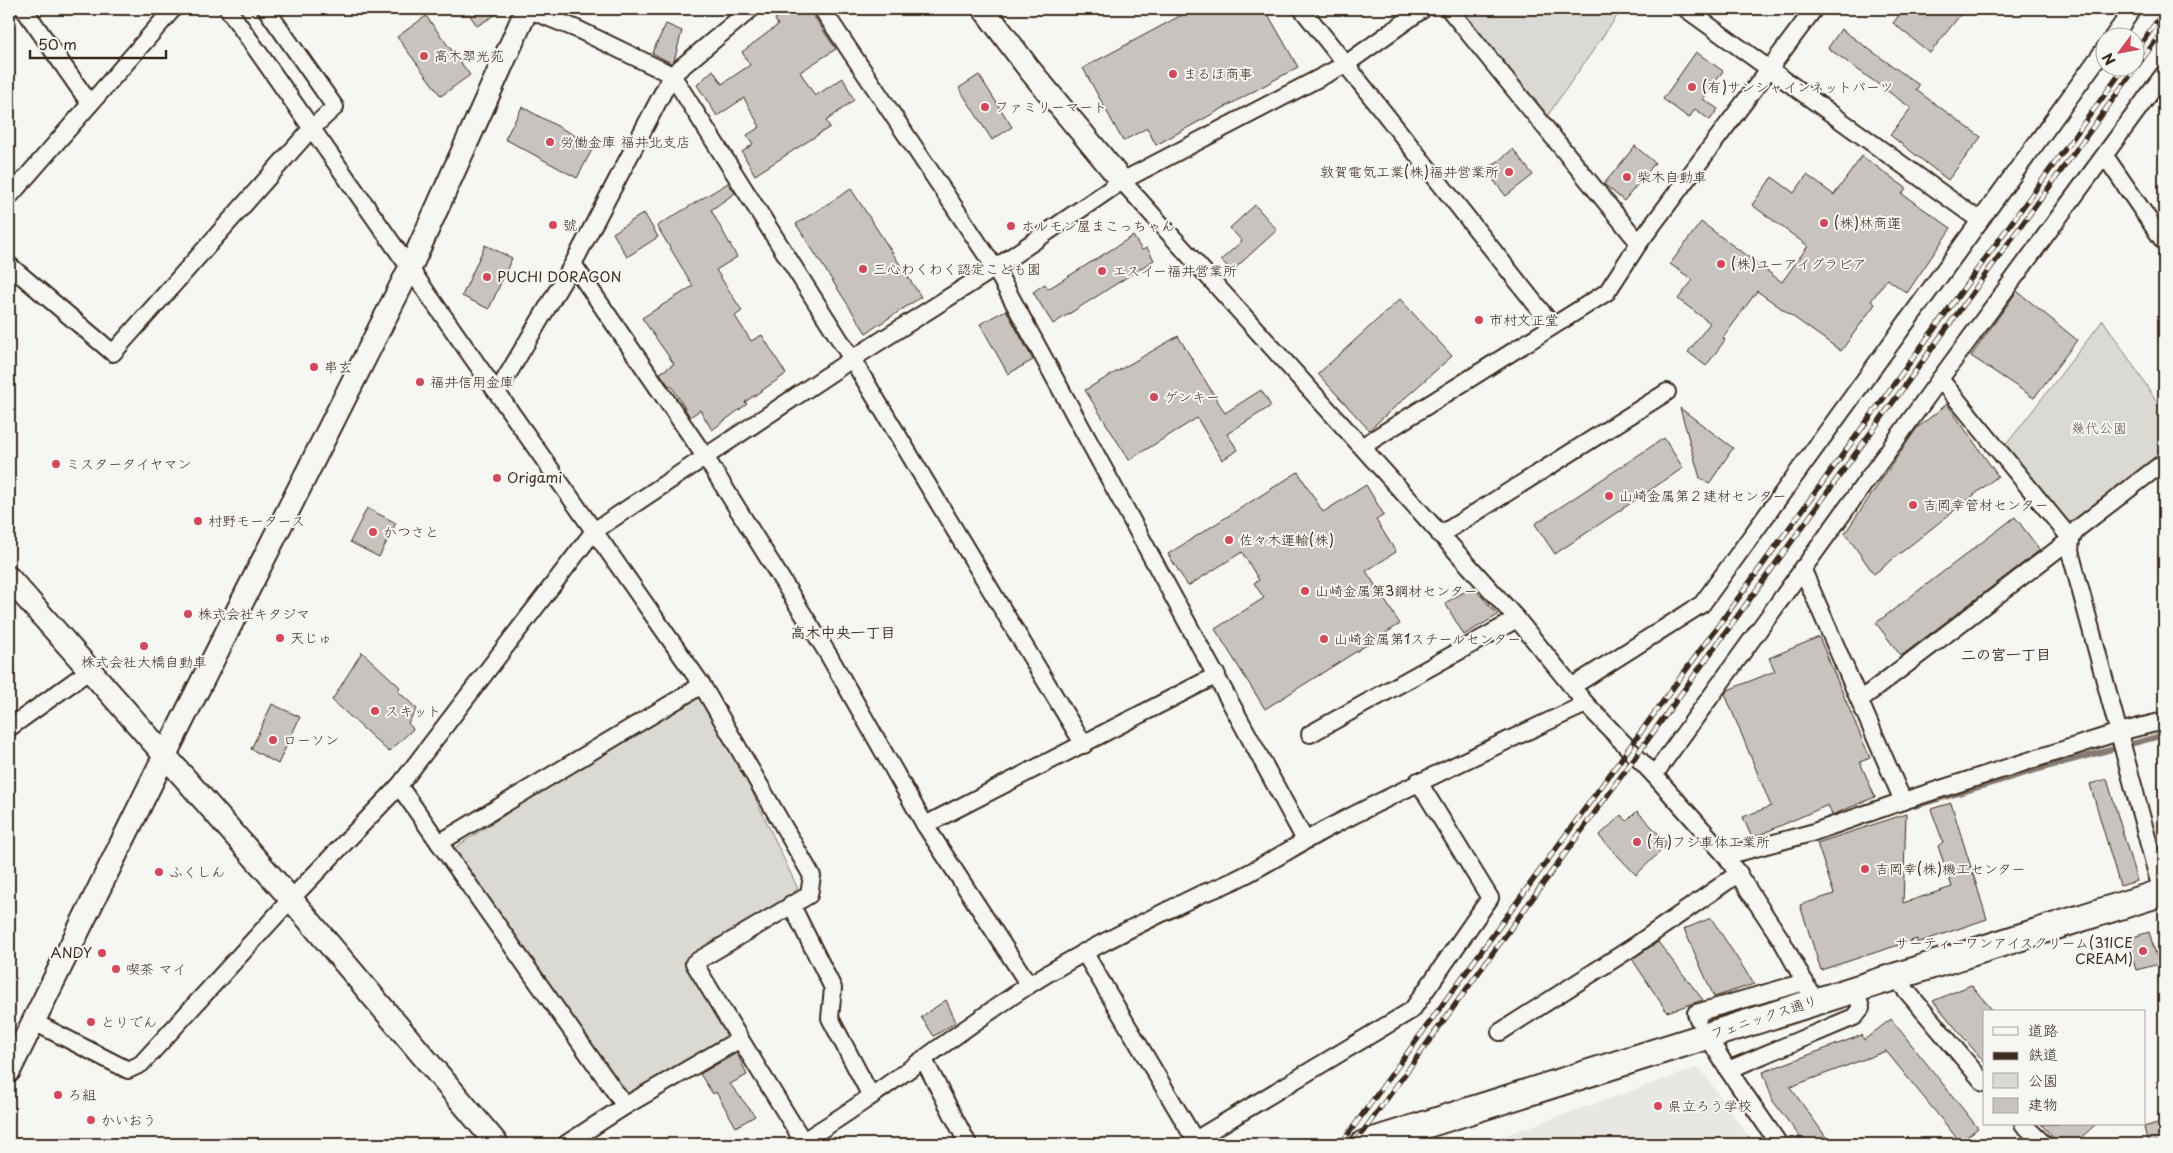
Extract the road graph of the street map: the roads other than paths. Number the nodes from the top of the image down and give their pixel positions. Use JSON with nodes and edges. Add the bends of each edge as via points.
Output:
{"nodes":[{"id":1,"x":24,"y":9,"type":"edge"},
{"id":2,"x":173,"y":9,"type":"edge"},
{"id":3,"x":228,"y":9,"type":"edge"},
{"id":4,"x":266,"y":9,"type":"edge"},
{"id":5,"x":527,"y":9,"type":"edge"},
{"id":6,"x":752,"y":9,"type":"edge"},
{"id":7,"x":822,"y":9,"type":"edge"},
{"id":8,"x":984,"y":9,"type":"edge"},
{"id":9,"x":1302,"y":9,"type":"edge"},
{"id":10,"x":1423,"y":9,"type":"edge"},
{"id":11,"x":1449,"y":9,"type":"edge"},
{"id":12,"x":1686,"y":9,"type":"edge"},
{"id":13,"x":1814,"y":9,"type":"edge"},
{"id":14,"x":2133,"y":9,"type":"edge"},
{"id":15,"x":2119,"y":28,"type":"edge"},
{"id":16,"x":2096,"y":61,"type":"edge"},
{"id":17,"x":1346,"y":64,"type":"junction"},
{"id":18,"x":1770,"y":68,"type":"junction"},
{"id":19,"x":2164,"y":74,"type":"edge"},
{"id":20,"x":672,"y":75,"type":"junction"},
{"id":21,"x":90,"y":104,"type":"junction"},
{"id":22,"x":310,"y":129,"type":"junction"},
{"id":23,"x":2105,"y":156,"type":"junction"},
{"id":24,"x":1122,"y":181,"type":"junction"},
{"id":25,"x":9,"y":197,"type":"edge"},
{"id":26,"x":1979,"y":220,"type":"junction"},
{"id":27,"x":2164,"y":242,"type":"edge"},
{"id":28,"x":1639,"y":243,"type":"junction"},
{"id":29,"x":9,"y":264,"type":"edge"},
{"id":30,"x":573,"y":264,"type":"junction"},
{"id":31,"x":410,"y":268,"type":"junction"},
{"id":32,"x":995,"y":268,"type":"junction"},
{"id":33,"x":1552,"y":325,"type":"junction"},
{"id":34,"x":852,"y":359,"type":"junction"},
{"id":35,"x":1940,"y":379,"type":"junction"},
{"id":36,"x":498,"y":391,"type":"junction"},
{"id":37,"x":1667,"y":392,"type":"dead end"},
{"id":38,"x":1363,"y":446,"type":"junction"},
{"id":39,"x":706,"y":458,"type":"junction"},
{"id":40,"x":2164,"y":462,"type":"edge"},
{"id":41,"x":594,"y":531,"type":"junction"},
{"id":42,"x":1440,"y":535,"type":"junction"},
{"id":43,"x":2071,"y":539,"type":"junction"},
{"id":44,"x":1802,"y":568,"type":"junction"},
{"id":45,"x":9,"y":578,"type":"edge"},
{"id":46,"x":1517,"y":619,"type":"junction"},
{"id":47,"x":90,"y":670,"type":"junction"},
{"id":48,"x":1217,"y":676,"type":"junction"},
{"id":49,"x":702,"y":685,"type":"junction"},
{"id":50,"x":1573,"y":686,"type":"junction"},
{"id":51,"x":1860,"y":700,"type":"junction"},
{"id":52,"x":1586,"y":704,"type":"junction"},
{"id":53,"x":2164,"y":721,"type":"edge"},
{"id":54,"x":9,"y":728,"type":"edge"},
{"id":55,"x":2119,"y":732,"type":"junction"},
{"id":56,"x":1310,"y":734,"type":"dead end"},
{"id":57,"x":1084,"y":745,"type":"junction"},
{"id":58,"x":164,"y":757,"type":"junction"},
{"id":59,"x":1654,"y":775,"type":"junction"},
{"id":60,"x":1418,"y":781,"type":"junction"},
{"id":61,"x":399,"y":786,"type":"junction"},
{"id":62,"x":1903,"y":800,"type":"junction"},
{"id":63,"x":925,"y":825,"type":"junction"},
{"id":64,"x":1305,"y":840,"type":"junction"},
{"id":65,"x":439,"y":843,"type":"junction"},
{"id":66,"x":1726,"y":856,"type":"junction"},
{"id":67,"x":1738,"y":873,"type":"junction"},
{"id":68,"x":2164,"y":895,"type":"edge"},
{"id":69,"x":291,"y":899,"type":"junction"},
{"id":70,"x":792,"y":904,"type":"junction"},
{"id":71,"x":1084,"y":952,"type":"junction"},
{"id":72,"x":1894,"y":976,"type":"junction"},
{"id":73,"x":1029,"y":985,"type":"junction"},
{"id":74,"x":1855,"y":988,"type":"junction"},
{"id":75,"x":1810,"y":992,"type":"junction"},
{"id":76,"x":1698,"y":1019,"type":"dead end"},
{"id":77,"x":34,"y":1022,"type":"junction"},
{"id":78,"x":1500,"y":1032,"type":"dead end"},
{"id":79,"x":740,"y":1039,"type":"junction"},
{"id":80,"x":1713,"y":1045,"type":"dead end"},
{"id":81,"x":924,"y":1060,"type":"junction"},
{"id":82,"x":1728,"y":1070,"type":"junction"},
{"id":83,"x":9,"y":1071,"type":"edge"},
{"id":84,"x":1983,"y":1082,"type":"edge"},
{"id":85,"x":871,"y":1096,"type":"junction"},
{"id":86,"x":625,"y":1106,"type":"junction"},
{"id":87,"x":2026,"y":1126,"type":"edge"},
{"id":88,"x":800,"y":1143,"type":"edge"},
{"id":89,"x":498,"y":1144,"type":"edge"},
{"id":90,"x":566,"y":1144,"type":"edge"},
{"id":91,"x":968,"y":1144,"type":"edge"},
{"id":92,"x":1364,"y":1144,"type":"edge"},
{"id":93,"x":1779,"y":1144,"type":"edge"},
{"id":94,"x":2044,"y":1144,"type":"edge"}],
"edges":[{"from":1,"to":21,"type":"street"},
{"from":2,"to":21,"type":"street"},
{"from":3,"to":22,"type":"street"},
{"from":4,"to":22,"type":"street","via":[[335,107]]},
{"from":5,"to":20,"type":"street","via":[[577,29]]},
{"from":5,"to":31,"type":"street"},
{"from":6,"to":20,"type":"street"},
{"from":7,"to":32,"type":"street"},
{"from":8,"to":24,"type":"street"},
{"from":9,"to":17,"type":"street"},
{"from":10,"to":17,"type":"street"},
{"from":11,"to":28,"type":"street"},
{"from":12,"to":18,"type":"street"},
{"from":13,"to":18,"type":"street"},
{"from":14,"to":15,"type":"street"},
{"from":16,"to":26,"type":"street"},
{"from":17,"to":24,"type":"street"},
{"from":17,"to":33,"type":"street"},
{"from":18,"to":26,"type":"street"},
{"from":18,"to":28,"type":"street"},
{"from":19,"to":23,"type":"street"},
{"from":20,"to":30,"type":"street"},
{"from":20,"to":34,"type":"street"},
{"from":21,"to":25,"type":"street"},
{"from":22,"to":29,"type":"street","via":[[112,353]]},
{"from":22,"to":31,"type":"street"},
{"from":23,"to":27,"type":"street"},
{"from":23,"to":35,"type":"street"},
{"from":24,"to":32,"type":"street"},
{"from":24,"to":38,"type":"street"},
{"from":26,"to":50,"type":"street","via":[[1702,604]]},
{"from":28,"to":33,"type":"street","via":[[1607,292]]},
{"from":30,"to":36,"type":"street"},
{"from":30,"to":39,"type":"street"},
{"from":31,"to":36,"type":"street"},
{"from":31,"to":58,"type":"street"},
{"from":32,"to":34,"type":"street"},
{"from":32,"to":48,"type":"street"},
{"from":33,"to":38,"type":"street"},
{"from":34,"to":39,"type":"street"},
{"from":34,"to":57,"type":"street"},
{"from":35,"to":43,"type":"street"},
{"from":35,"to":44,"type":"street"},
{"from":36,"to":41,"type":"street"},
{"from":37,"to":42,"type":"street"},
{"from":38,"to":42,"type":"street"},
{"from":39,"to":41,"type":"street"},
{"from":39,"to":63,"type":"street","via":[[828,654]]},
{"from":40,"to":43,"type":"street","via":[[2077,529]]},
{"from":41,"to":49,"type":"street"},
{"from":41,"to":61,"type":"street"},
{"from":42,"to":46,"type":"street"},
{"from":43,"to":51,"type":"street"},
{"from":43,"to":55,"type":"street","via":[[2070,551]]},
{"from":44,"to":51,"type":"street"},
{"from":44,"to":59,"type":"street"},
{"from":45,"to":47,"type":"street"},
{"from":46,"to":50,"type":"street"},
{"from":46,"to":56,"type":"street"},
{"from":47,"to":54,"type":"street"},
{"from":47,"to":58,"type":"street"},
{"from":48,"to":57,"type":"street"},
{"from":48,"to":64,"type":"street"},
{"from":49,"to":65,"type":"street"},
{"from":49,"to":70,"type":"street","via":[[812,876],[809,895]]},
{"from":50,"to":52,"type":"street"},
{"from":51,"to":62,"type":"street"},
{"from":52,"to":59,"type":"street"},
{"from":52,"to":60,"type":"street"},
{"from":53,"to":55,"type":"street"},
{"from":55,"to":62,"type":"street"},
{"from":55,"to":68,"type":"street"},
{"from":57,"to":63,"type":"street"},
{"from":58,"to":69,"type":"street"},
{"from":58,"to":77,"type":"street"},
{"from":59,"to":66,"type":"street"},
{"from":60,"to":64,"type":"street"},
{"from":60,"to":71,"type":"street","via":[[1490,898],[1412,1010],[1195,1140]]},
{"from":61,"to":65,"type":"street"},
{"from":61,"to":69,"type":"street"},
{"from":62,"to":66,"type":"street","via":[[1811,833]]},
{"from":63,"to":73,"type":"street"},
{"from":64,"to":71,"type":"street","via":[[1220,888],[1200,894]]},
{"from":65,"to":86,"type":"street"},
{"from":66,"to":67,"type":"street"},
{"from":67,"to":75,"type":"street"},
{"from":67,"to":78,"type":"street","via":[[1633,947]]},
{"from":68,"to":72,"type":"main road","name":"フェニックス通り"},
{"from":69,"to":77,"type":"street","via":[[141,1064],[128,1070]]},
{"from":69,"to":89,"type":"street"},
{"from":70,"to":79,"type":"street","via":[[694,963]]},
{"from":70,"to":85,"type":"street","via":[[833,988],[830,1018]]},
{"from":71,"to":73,"type":"street"},
{"from":72,"to":74,"type":"main road","name":"フェニックス通り"},
{"from":72,"to":84,"type":"street"},
{"from":73,"to":81,"type":"street"},
{"from":74,"to":75,"type":"main road","name":"フェニックス通り"},
{"from":74,"to":82,"type":"street","via":[[1861,1008],[1854,1017]]},
{"from":75,"to":76,"type":"street","via":[[1696,1013]]},
{"from":75,"to":92,"type":"main road","name":"フェニックス通り"},
{"from":77,"to":83,"type":"street"},
{"from":79,"to":86,"type":"street"},
{"from":79,"to":88,"type":"street"},
{"from":80,"to":82,"type":"street"},
{"from":81,"to":85,"type":"street"},
{"from":81,"to":91,"type":"street"},
{"from":82,"to":93,"type":"street"},
{"from":85,"to":88,"type":"street"},
{"from":86,"to":90,"type":"street"},
{"from":87,"to":94,"type":"street"}]}
